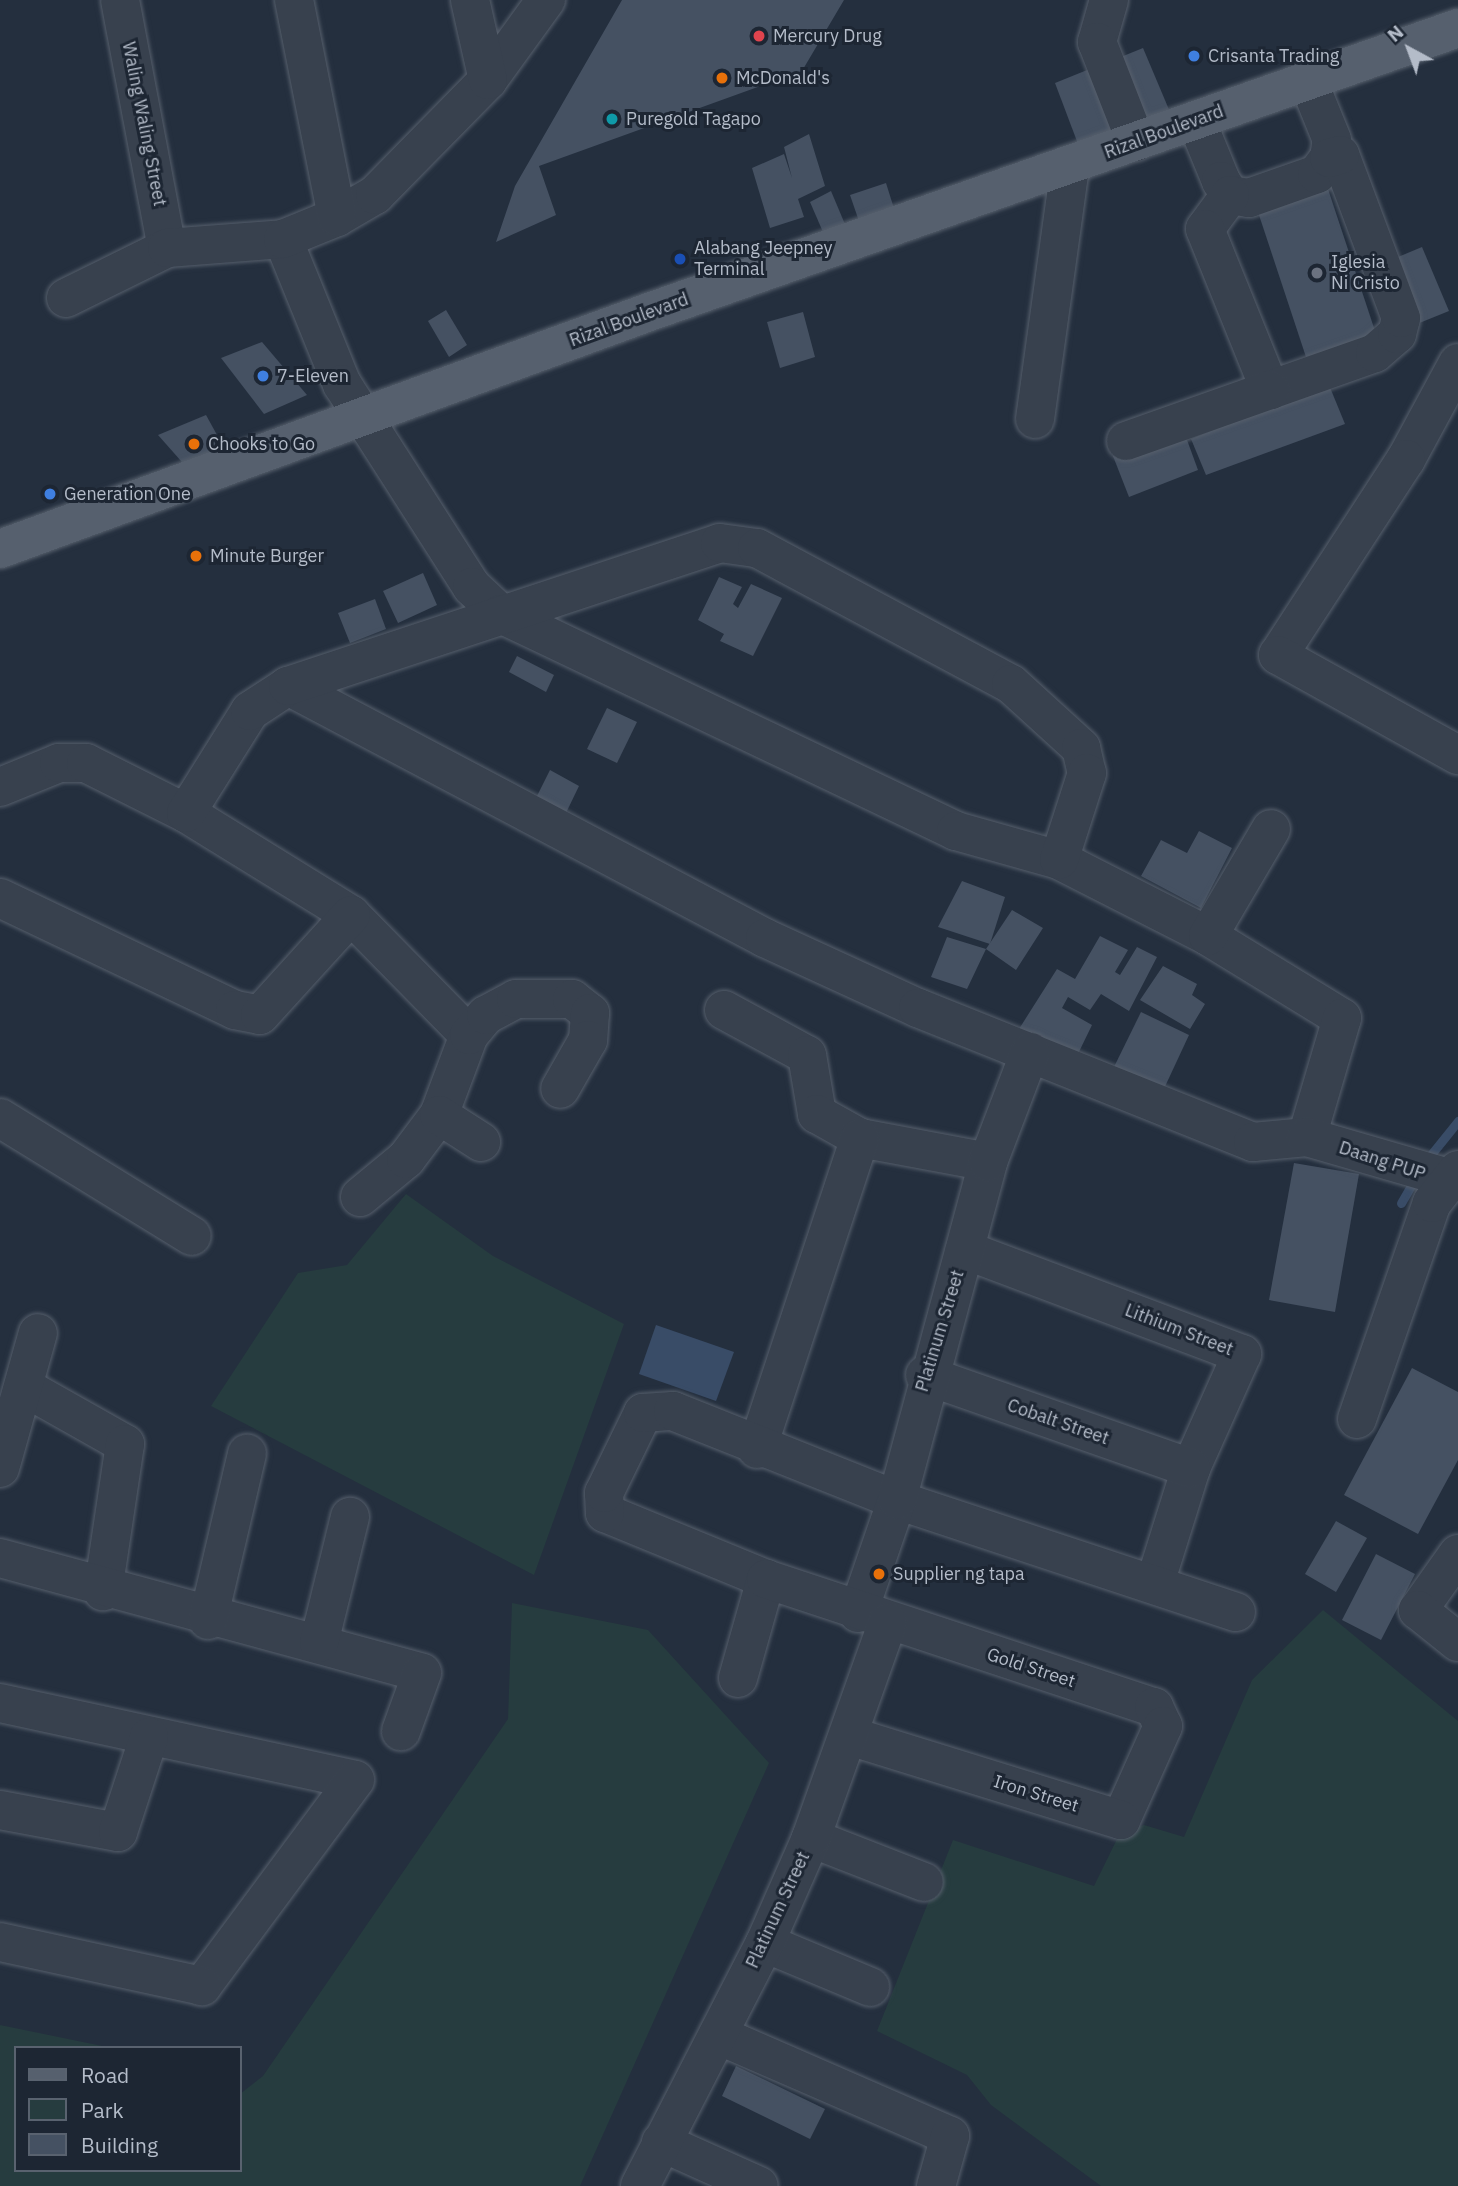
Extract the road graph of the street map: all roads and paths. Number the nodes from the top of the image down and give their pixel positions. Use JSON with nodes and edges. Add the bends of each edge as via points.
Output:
{"nodes":[{"id":1,"x":120,"y":0,"type":"edge"},
{"id":2,"x":294,"y":0,"type":"edge"},
{"id":3,"x":470,"y":0,"type":"edge"},
{"id":4,"x":546,"y":0,"type":"edge"},
{"id":5,"x":1108,"y":0,"type":"edge"},
{"id":6,"x":1458,"y":28,"type":"edge"},
{"id":7,"x":488,"y":80,"type":"junction"},
{"id":8,"x":1308,"y":81,"type":"junction"},
{"id":9,"x":1196,"y":120,"type":"junction"},
{"id":10,"x":1136,"y":142,"type":"junction"},
{"id":11,"x":1329,"y":158,"type":"junction"},
{"id":12,"x":1070,"y":167,"type":"junction"},
{"id":13,"x":1230,"y":195,"type":"junction"},
{"id":14,"x":337,"y":217,"type":"junction"},
{"id":15,"x":283,"y":239,"type":"junction"},
{"id":16,"x":167,"y":248,"type":"junction"},
{"id":17,"x":66,"y":298,"type":"dead end"},
{"id":18,"x":1458,"y":363,"type":"edge"},
{"id":19,"x":1270,"y":390,"type":"junction"},
{"id":20,"x":1450,"y":401,"type":"edge"},
{"id":21,"x":365,"y":416,"type":"junction"},
{"id":22,"x":1035,"y":419,"type":"dead end"},
{"id":23,"x":1126,"y":441,"type":"dead end"},
{"id":24,"x":0,"y":549,"type":"edge"},
{"id":25,"x":501,"y":614,"type":"junction"},
{"id":26,"x":288,"y":687,"type":"junction"},
{"id":27,"x":1458,"y":755,"type":"edge"},
{"id":28,"x":0,"y":787,"type":"edge"},
{"id":29,"x":186,"y":813,"type":"junction"},
{"id":30,"x":1271,"y":829,"type":"dead end"},
{"id":31,"x":1059,"y":860,"type":"junction"},
{"id":32,"x":0,"y":898,"type":"edge"},
{"id":33,"x":351,"y":915,"type":"junction"},
{"id":34,"x":1208,"y":936,"type":"junction"},
{"id":35,"x":724,"y":1010,"type":"dead end"},
{"id":36,"x":469,"y":1035,"type":"junction"},
{"id":37,"x":1030,"y":1052,"type":"junction"},
{"id":38,"x":560,"y":1089,"type":"dead end"},
{"id":39,"x":439,"y":1115,"type":"junction"},
{"id":40,"x":0,"y":1118,"type":"edge"},
{"id":41,"x":1307,"y":1137,"type":"junction"},
{"id":42,"x":860,"y":1138,"type":"junction"},
{"id":43,"x":481,"y":1142,"type":"dead end"},
{"id":44,"x":988,"y":1162,"type":"junction"},
{"id":45,"x":1449,"y":1178,"type":"edge"},
{"id":46,"x":360,"y":1197,"type":"dead end"},
{"id":47,"x":192,"y":1237,"type":"dead end"},
{"id":48,"x":965,"y":1250,"type":"junction"},
{"id":49,"x":38,"y":1333,"type":"dead end"},
{"id":50,"x":925,"y":1376,"type":"junction"},
{"id":51,"x":24,"y":1387,"type":"junction"},
{"id":52,"x":1357,"y":1419,"type":"dead end"},
{"id":53,"x":757,"y":1449,"type":"junction"},
{"id":54,"x":247,"y":1454,"type":"dead end"},
{"id":55,"x":0,"y":1468,"type":"edge"},
{"id":56,"x":1191,"y":1468,"type":"junction"},
{"id":57,"x":897,"y":1500,"type":"junction"},
{"id":58,"x":350,"y":1517,"type":"dead end"},
{"id":59,"x":1458,"y":1554,"type":"edge"},
{"id":60,"x":0,"y":1558,"type":"edge"},
{"id":61,"x":766,"y":1579,"type":"junction"},
{"id":62,"x":1155,"y":1583,"type":"junction"},
{"id":63,"x":103,"y":1591,"type":"junction"},
{"id":64,"x":1236,"y":1612,"type":"dead end"},
{"id":65,"x":873,"y":1618,"type":"junction"},
{"id":66,"x":208,"y":1620,"type":"junction"},
{"id":67,"x":1458,"y":1642,"type":"edge"},
{"id":68,"x":319,"y":1643,"type":"junction"},
{"id":69,"x":738,"y":1678,"type":"dead end"},
{"id":70,"x":0,"y":1703,"type":"edge"},
{"id":71,"x":1163,"y":1726,"type":"joint"},
{"id":72,"x":401,"y":1731,"type":"dead end"},
{"id":73,"x":850,"y":1736,"type":"junction"},
{"id":74,"x":149,"y":1737,"type":"junction"},
{"id":75,"x":0,"y":1810,"type":"edge"},
{"id":76,"x":811,"y":1838,"type":"junction"},
{"id":77,"x":924,"y":1882,"type":"dead end"},
{"id":78,"x":0,"y":1942,"type":"edge"},
{"id":79,"x":765,"y":1943,"type":"junction"},
{"id":80,"x":870,"y":1987,"type":"dead end"},
{"id":81,"x":718,"y":2035,"type":"junction"},
{"id":82,"x":661,"y":2142,"type":"junction"},
{"id":83,"x":640,"y":2186,"type":"edge"},
{"id":84,"x":759,"y":2186,"type":"edge"},
{"id":85,"x":936,"y":2186,"type":"edge"}],
"edges":[{"from":1,"to":16,"type":"street","name":"Waling Waling Street"},
{"from":2,"to":14,"type":"street"},
{"from":3,"to":7,"type":"street"},
{"from":4,"to":7,"type":"street"},
{"from":5,"to":10,"type":"street","via":[[1097,42]]},
{"from":6,"to":8,"type":"main road","name":"Rizal Boulevard"},
{"from":7,"to":14,"type":"street","via":[[375,195]]},
{"from":8,"to":9,"type":"main road","name":"Rizal Boulevard"},
{"from":8,"to":11,"type":"street","via":[[1332,140]]},
{"from":9,"to":10,"type":"main road","name":"Rizal Boulevard"},
{"from":9,"to":13,"type":"street"},
{"from":10,"to":12,"type":"main road","name":"Rizal Boulevard"},
{"from":11,"to":13,"type":"street","via":[[1317,174],[1249,198]]},
{"from":11,"to":19,"type":"street","via":[[1340,155],[1401,318],[1397,334],[1375,353]]},
{"from":12,"to":21,"type":"main road","name":"Rizal Boulevard"},
{"from":12,"to":22,"type":"street"},
{"from":13,"to":19,"type":"street","via":[[1205,229]]},
{"from":14,"to":15,"type":"street"},
{"from":15,"to":16,"type":"street"},
{"from":15,"to":21,"type":"street","via":[[342,384]]},
{"from":16,"to":17,"type":"street"},
{"from":18,"to":20,"type":"street"},
{"from":19,"to":23,"type":"street"},
{"from":20,"to":27,"type":"street","via":[[1278,655]]},
{"from":21,"to":24,"type":"main road","name":"Rizal Boulevard"},
{"from":21,"to":25,"type":"street","via":[[472,587]]},
{"from":25,"to":26,"type":"street"},
{"from":25,"to":31,"type":"street","via":[[956,831]]},
{"from":25,"to":31,"type":"street","via":[[720,542],[757,548],[1011,684],[1081,748],[1087,774]]},
{"from":26,"to":29,"type":"street","via":[[250,711]]},
{"from":26,"to":37,"type":"street","via":[[765,938]]},
{"from":28,"to":29,"type":"street","via":[[59,763],[86,762]]},
{"from":29,"to":33,"type":"street"},
{"from":30,"to":34,"type":"street"},
{"from":31,"to":34,"type":"street"},
{"from":32,"to":33,"type":"street","via":[[235,1010],[260,1015]]},
{"from":33,"to":36,"type":"street"},
{"from":34,"to":41,"type":"street","via":[[1342,1018]]},
{"from":35,"to":42,"type":"street","via":[[807,1055],[817,1114]]},
{"from":36,"to":38,"type":"street","via":[[486,1016],[516,999],[572,999],[590,1013],[588,1040]]},
{"from":36,"to":39,"type":"street"},
{"from":37,"to":41,"type":"street","via":[[1253,1142]]},
{"from":37,"to":44,"type":"street","name":"Platinum Street"},
{"from":39,"to":43,"type":"street"},
{"from":39,"to":46,"type":"street","via":[[406,1159]]},
{"from":40,"to":47,"type":"street"},
{"from":41,"to":45,"type":"street","name":"Daang PUP"},
{"from":42,"to":44,"type":"street"},
{"from":42,"to":53,"type":"street"},
{"from":44,"to":48,"type":"street","name":"Platinum Street"},
{"from":45,"to":52,"type":"street","via":[[1432,1203]]},
{"from":48,"to":50,"type":"street","name":"Platinum Street"},
{"from":48,"to":56,"type":"street","name":"Lithium Street","via":[[1242,1354]]},
{"from":49,"to":51,"type":"street"},
{"from":50,"to":56,"type":"street","name":"Cobalt Street"},
{"from":50,"to":57,"type":"street","name":"Platinum Street"},
{"from":51,"to":55,"type":"street"},
{"from":51,"to":63,"type":"street","via":[[125,1444]]},
{"from":53,"to":57,"type":"street"},
{"from":53,"to":61,"type":"street","name":"Gold Street","via":[[673,1411],[643,1413],[602,1504],[605,1513]]},
{"from":54,"to":66,"type":"street"},
{"from":56,"to":62,"type":"street","name":"Lithium Street"},
{"from":57,"to":62,"type":"street"},
{"from":57,"to":65,"type":"street","name":"Platinum Street"},
{"from":58,"to":68,"type":"street"},
{"from":59,"to":67,"type":"street","via":[[1418,1611]]},
{"from":60,"to":63,"type":"street"},
{"from":61,"to":65,"type":"street","name":"Gold Street"},
{"from":61,"to":69,"type":"street"},
{"from":62,"to":64,"type":"street"},
{"from":63,"to":66,"type":"street"},
{"from":65,"to":71,"type":"street","name":"Gold Street","via":[[1154,1707]]},
{"from":65,"to":73,"type":"street","name":"Platinum Street"},
{"from":66,"to":68,"type":"street"},
{"from":68,"to":72,"type":"street","via":[[422,1673]]},
{"from":70,"to":74,"type":"street"},
{"from":71,"to":73,"type":"street","name":"Iron Street","via":[[1121,1821]]},
{"from":73,"to":76,"type":"street","name":"Platinum Street"},
{"from":74,"to":75,"type":"street","via":[[118,1832]]},
{"from":74,"to":78,"type":"street","via":[[355,1780],[202,1986]]},
{"from":76,"to":77,"type":"street"},
{"from":76,"to":79,"type":"street","name":"Platinum Street"},
{"from":79,"to":80,"type":"street"},
{"from":79,"to":81,"type":"street","name":"Platinum Street"},
{"from":81,"to":82,"type":"street","name":"Platinum Street"},
{"from":81,"to":85,"type":"street","via":[[950,2136]]},
{"from":82,"to":83,"type":"street","name":"Platinum Street"},
{"from":82,"to":84,"type":"street"}]}
